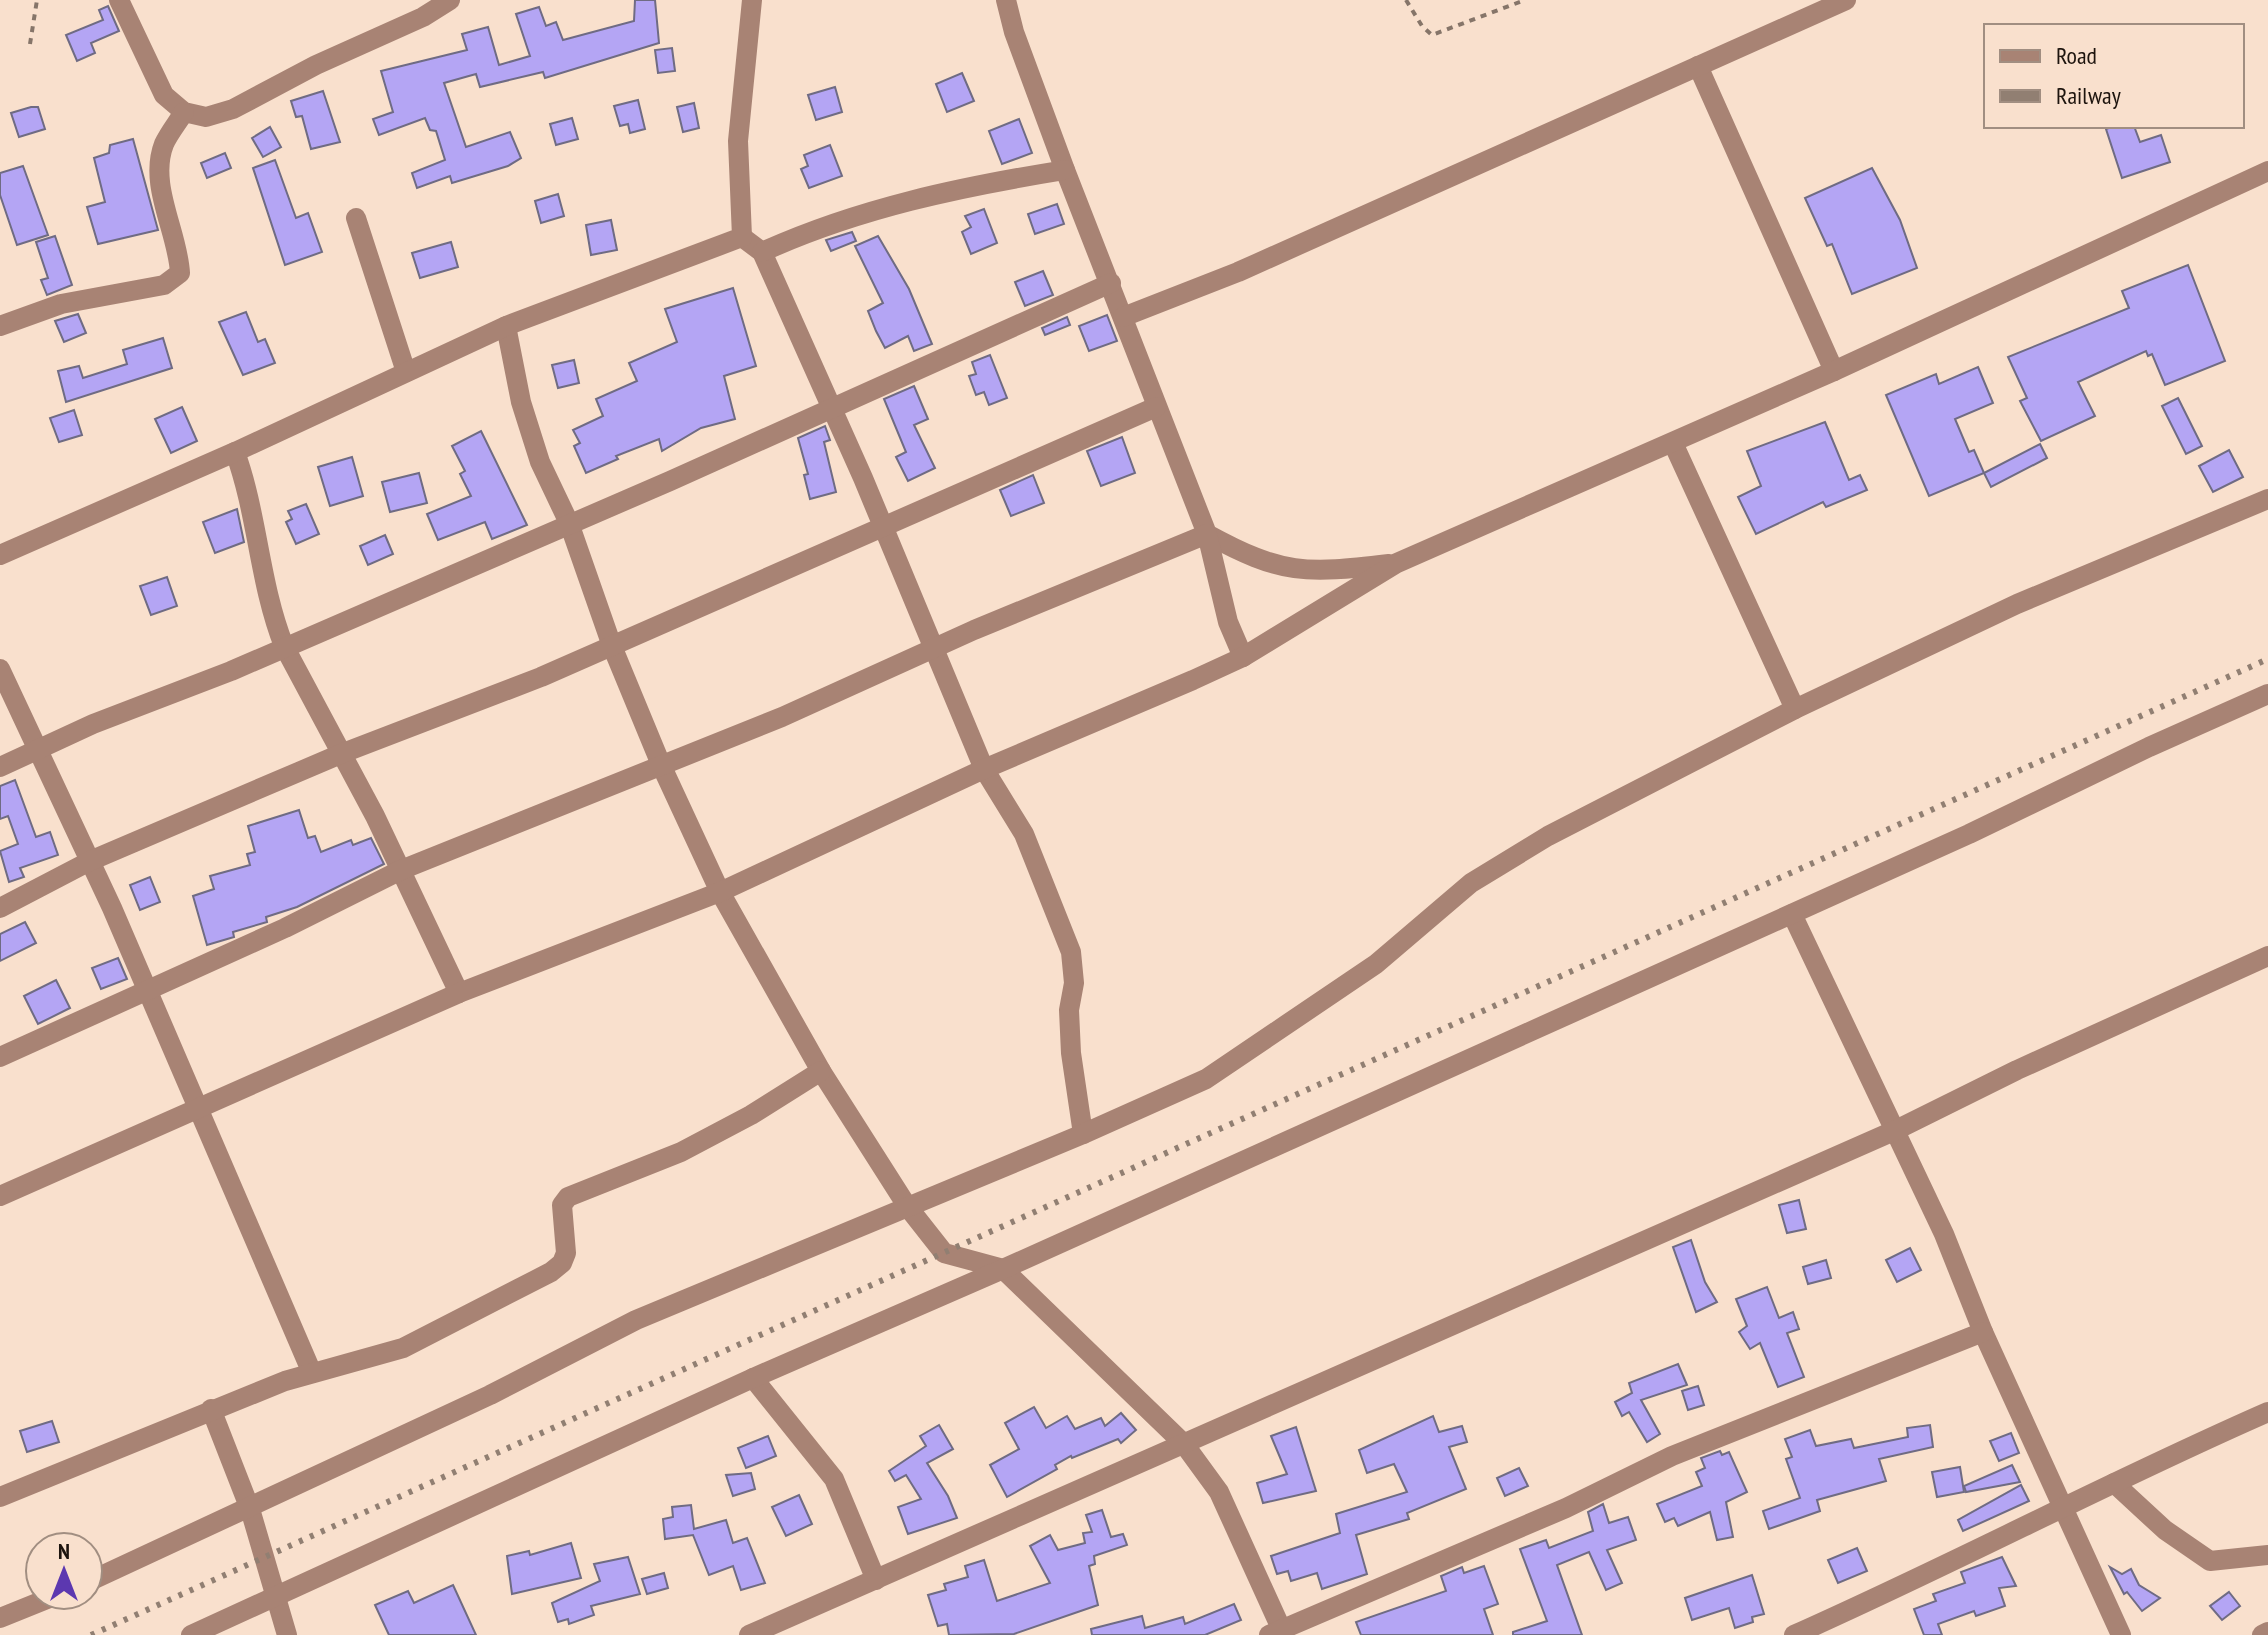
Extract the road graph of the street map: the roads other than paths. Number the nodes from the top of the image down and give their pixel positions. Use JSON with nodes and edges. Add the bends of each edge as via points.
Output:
{"nodes":[{"id":1,"x":119,"y":0,"type":"edge"},
{"id":2,"x":450,"y":0,"type":"edge"},
{"id":3,"x":752,"y":0,"type":"edge"},
{"id":4,"x":1006,"y":0,"type":"edge"},
{"id":5,"x":1846,"y":0,"type":"edge"},
{"id":6,"x":1698,"y":66,"type":"junction"},
{"id":7,"x":184,"y":112,"type":"junction"},
{"id":8,"x":1065,"y":170,"type":"junction"},
{"id":9,"x":2268,"y":171,"type":"edge"},
{"id":10,"x":356,"y":218,"type":"dead end"},
{"id":11,"x":742,"y":237,"type":"junction"},
{"id":12,"x":762,"y":252,"type":"junction"},
{"id":13,"x":1111,"y":283,"type":"junction"},
{"id":14,"x":1123,"y":317,"type":"junction"},
{"id":15,"x":0,"y":326,"type":"edge"},
{"id":16,"x":506,"y":326,"type":"junction"},
{"id":17,"x":1834,"y":371,"type":"junction"},
{"id":18,"x":406,"y":372,"type":"junction"},
{"id":19,"x":831,"y":406,"type":"junction"},
{"id":20,"x":1156,"y":407,"type":"junction"},
{"id":21,"x":1673,"y":443,"type":"junction"},
{"id":22,"x":235,"y":452,"type":"junction"},
{"id":23,"x":2268,"y":499,"type":"edge"},
{"id":24,"x":569,"y":523,"type":"junction"},
{"id":25,"x":885,"y":529,"type":"junction"},
{"id":26,"x":1207,"y":534,"type":"junction"},
{"id":27,"x":0,"y":555,"type":"edge"},
{"id":28,"x":1397,"y":563,"type":"junction"},
{"id":29,"x":284,"y":646,"type":"junction"},
{"id":30,"x":612,"y":646,"type":"junction"},
{"id":31,"x":933,"y":650,"type":"junction"},
{"id":32,"x":1243,"y":657,"type":"junction"},
{"id":33,"x":0,"y":669,"type":"edge"},
{"id":34,"x":2268,"y":694,"type":"edge"},
{"id":35,"x":1795,"y":709,"type":"junction"},
{"id":36,"x":39,"y":749,"type":"junction"},
{"id":37,"x":343,"y":753,"type":"junction"},
{"id":38,"x":0,"y":767,"type":"edge"},
{"id":39,"x":662,"y":767,"type":"junction"},
{"id":40,"x":984,"y":769,"type":"junction"},
{"id":41,"x":90,"y":861,"type":"junction"},
{"id":42,"x":401,"y":870,"type":"junction"},
{"id":43,"x":720,"y":892,"type":"junction"},
{"id":44,"x":0,"y":908,"type":"edge"},
{"id":45,"x":1792,"y":914,"type":"junction"},
{"id":46,"x":2268,"y":956,"type":"edge"},
{"id":47,"x":147,"y":990,"type":"junction"},
{"id":48,"x":459,"y":993,"type":"junction"},
{"id":49,"x":0,"y":1057,"type":"edge"},
{"id":50,"x":821,"y":1071,"type":"junction"},
{"id":51,"x":197,"y":1106,"type":"junction"},
{"id":52,"x":1896,"y":1130,"type":"junction"},
{"id":53,"x":1083,"y":1134,"type":"junction"},
{"id":54,"x":0,"y":1196,"type":"edge"},
{"id":55,"x":907,"y":1206,"type":"junction"},
{"id":56,"x":1003,"y":1269,"type":"junction"},
{"id":57,"x":1983,"y":1332,"type":"junction"},
{"id":58,"x":312,"y":1373,"type":"junction"},
{"id":59,"x":753,"y":1378,"type":"junction"},
{"id":60,"x":211,"y":1409,"type":"junction"},
{"id":61,"x":2268,"y":1412,"type":"edge"},
{"id":62,"x":1184,"y":1444,"type":"junction"},
{"id":63,"x":2114,"y":1483,"type":"junction"},
{"id":64,"x":0,"y":1497,"type":"edge"},
{"id":65,"x":2064,"y":1504,"type":"junction"},
{"id":66,"x":250,"y":1509,"type":"junction"},
{"id":67,"x":2268,"y":1555,"type":"edge"},
{"id":68,"x":104,"y":1575,"type":"edge"},
{"id":69,"x":876,"y":1580,"type":"junction"},
{"id":70,"x":276,"y":1596,"type":"junction"},
{"id":71,"x":24,"y":1608,"type":"edge"},
{"id":72,"x":0,"y":1618,"type":"edge"},
{"id":73,"x":2268,"y":1632,"type":"edge"},
{"id":74,"x":1278,"y":1633,"type":"edge"},
{"id":75,"x":191,"y":1635,"type":"edge"},
{"id":76,"x":287,"y":1635,"type":"edge"},
{"id":77,"x":749,"y":1635,"type":"edge"},
{"id":78,"x":1794,"y":1635,"type":"edge"},
{"id":79,"x":2121,"y":1635,"type":"edge"},
{"id":80,"x":2262,"y":1635,"type":"edge"}],
"edges":[{"from":1,"to":7,"type":"street","via":[[164,95]]},
{"from":2,"to":7,"type":"street","via":[[233,109],[206,117]]},
{"from":3,"to":11,"type":"street","via":[[738,141]]},
{"from":4,"to":8,"type":"street"},
{"from":5,"to":6,"type":"street"},
{"from":6,"to":14,"type":"street","via":[[1238,272]]},
{"from":6,"to":17,"type":"street"},
{"from":7,"to":15,"type":"street","via":[[164,145],[159,179],[180,273],[164,285],[61,304]]},
{"from":8,"to":12,"type":"street","via":[[919,197]]},
{"from":8,"to":13,"type":"street"},
{"from":9,"to":17,"type":"street"},
{"from":10,"to":18,"type":"street"},
{"from":11,"to":12,"type":"street"},
{"from":11,"to":16,"type":"street"},
{"from":12,"to":19,"type":"street"},
{"from":13,"to":14,"type":"street"},
{"from":13,"to":19,"type":"street"},
{"from":14,"to":20,"type":"street"},
{"from":16,"to":18,"type":"street"},
{"from":16,"to":24,"type":"street","via":[[540,462]]},
{"from":17,"to":21,"type":"street"},
{"from":18,"to":22,"type":"street"},
{"from":19,"to":24,"type":"street"},
{"from":19,"to":25,"type":"street"},
{"from":20,"to":25,"type":"street"},
{"from":20,"to":26,"type":"street"},
{"from":21,"to":28,"type":"street"},
{"from":21,"to":35,"type":"street"},
{"from":22,"to":27,"type":"street"},
{"from":22,"to":29,"type":"street","via":[[248,486],[255,541]]},
{"from":23,"to":35,"type":"street","via":[[2017,604]]},
{"from":24,"to":29,"type":"street"},
{"from":24,"to":30,"type":"street"},
{"from":25,"to":30,"type":"street"},
{"from":25,"to":31,"type":"street"},
{"from":26,"to":28,"type":"street","via":[[1255,560],[1289,569],[1326,571]]},
{"from":26,"to":31,"type":"street"},
{"from":26,"to":32,"type":"street","via":[[1228,622]]},
{"from":28,"to":32,"type":"street"},
{"from":29,"to":36,"type":"street"},
{"from":29,"to":37,"type":"street"},
{"from":30,"to":37,"type":"street"},
{"from":30,"to":39,"type":"street"},
{"from":31,"to":39,"type":"street"},
{"from":31,"to":40,"type":"street"},
{"from":32,"to":40,"type":"street"},
{"from":33,"to":36,"type":"street"},
{"from":34,"to":45,"type":"street"},
{"from":35,"to":53,"type":"street","via":[[1548,836],[1471,883],[1376,964],[1206,1079]]},
{"from":36,"to":38,"type":"street"},
{"from":36,"to":41,"type":"street"},
{"from":37,"to":41,"type":"street"},
{"from":37,"to":42,"type":"street"},
{"from":39,"to":42,"type":"street"},
{"from":39,"to":43,"type":"street"},
{"from":40,"to":43,"type":"street"},
{"from":40,"to":53,"type":"street","via":[[1024,834],[1071,952],[1071,1053]]},
{"from":41,"to":44,"type":"street"},
{"from":41,"to":47,"type":"street"},
{"from":42,"to":47,"type":"street"},
{"from":42,"to":48,"type":"street"},
{"from":43,"to":48,"type":"street"},
{"from":43,"to":50,"type":"street"},
{"from":45,"to":52,"type":"street"},
{"from":45,"to":56,"type":"street"},
{"from":46,"to":52,"type":"street"},
{"from":47,"to":49,"type":"street"},
{"from":47,"to":51,"type":"street"},
{"from":48,"to":51,"type":"street"},
{"from":50,"to":55,"type":"street"},
{"from":50,"to":58,"type":"street","via":[[681,1152],[568,1197],[562,1205],[566,1253],[551,1272],[403,1348]]},
{"from":51,"to":54,"type":"street"},
{"from":51,"to":58,"type":"street"},
{"from":52,"to":57,"type":"street"},
{"from":52,"to":62,"type":"street"},
{"from":53,"to":55,"type":"street"},
{"from":55,"to":56,"type":"street","via":[[944,1253]]},
{"from":55,"to":66,"type":"street","via":[[636,1320]]},
{"from":56,"to":59,"type":"street"},
{"from":56,"to":62,"type":"street"},
{"from":57,"to":65,"type":"street"},
{"from":57,"to":74,"type":"street","via":[[1672,1456]]},
{"from":58,"to":60,"type":"street"},
{"from":59,"to":69,"type":"street","via":[[834,1479]]},
{"from":59,"to":70,"type":"street"},
{"from":60,"to":64,"type":"street"},
{"from":60,"to":66,"type":"street"},
{"from":61,"to":63,"type":"street"},
{"from":62,"to":69,"type":"street"},
{"from":62,"to":74,"type":"street","via":[[1219,1492]]},
{"from":63,"to":65,"type":"street"},
{"from":63,"to":67,"type":"street","via":[[2165,1530],[2210,1561]]},
{"from":65,"to":78,"type":"street","via":[[1925,1577]]},
{"from":65,"to":79,"type":"street"},
{"from":66,"to":68,"type":"street"},
{"from":66,"to":70,"type":"street"},
{"from":69,"to":77,"type":"street"},
{"from":70,"to":75,"type":"street"},
{"from":70,"to":76,"type":"street"},
{"from":71,"to":72,"type":"street"},
{"from":73,"to":80,"type":"street"}]}
